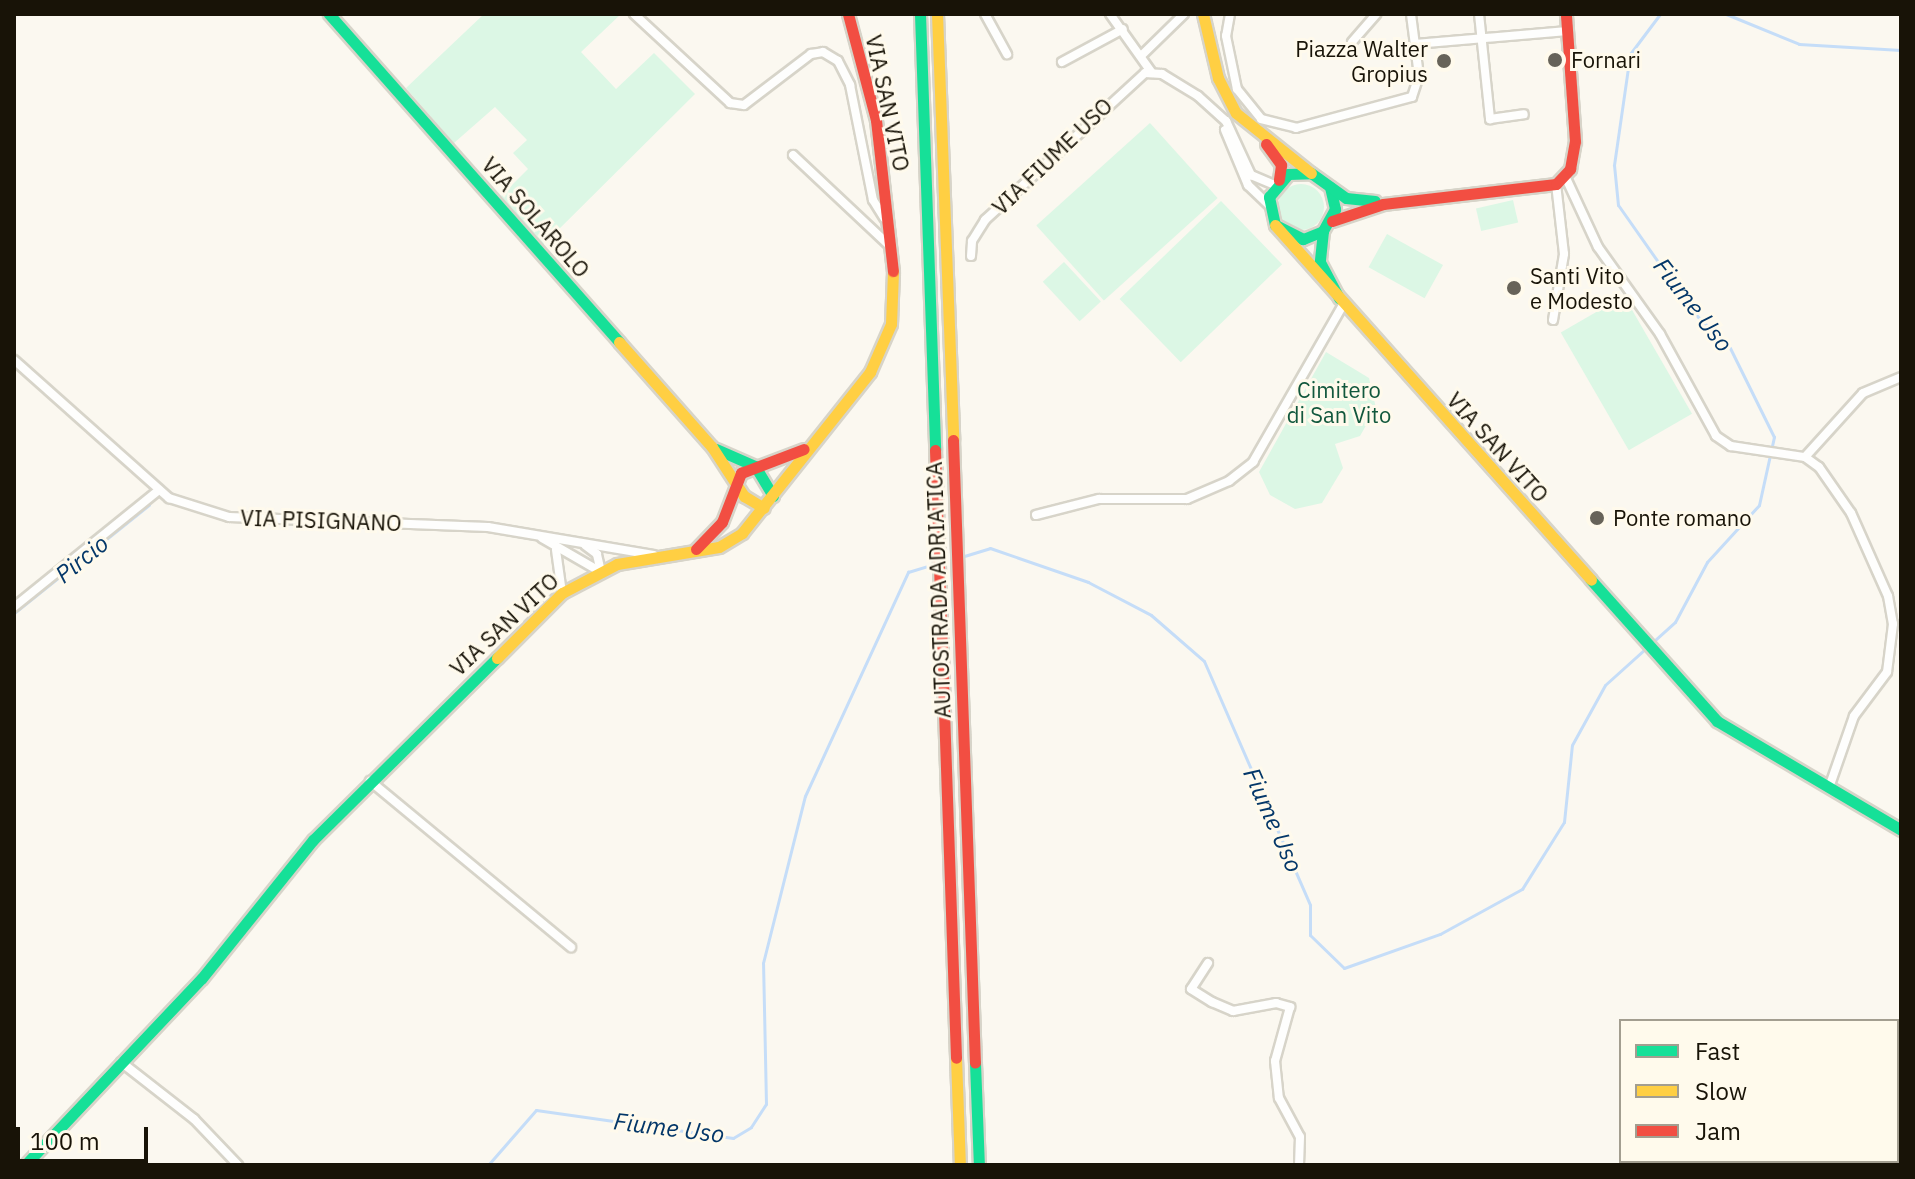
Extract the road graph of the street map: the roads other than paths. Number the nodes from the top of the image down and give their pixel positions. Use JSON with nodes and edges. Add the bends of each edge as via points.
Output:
{"nodes":[{"id":1,"x":329,"y":14,"type":"edge"},
{"id":2,"x":634,"y":14,"type":"edge"},
{"id":3,"x":848,"y":14,"type":"edge"},
{"id":4,"x":920,"y":14,"type":"edge"},
{"id":5,"x":937,"y":14,"type":"edge"},
{"id":6,"x":985,"y":14,"type":"edge"},
{"id":7,"x":1110,"y":14,"type":"edge"},
{"id":8,"x":1184,"y":14,"type":"edge"},
{"id":9,"x":1203,"y":14,"type":"edge"},
{"id":10,"x":1230,"y":14,"type":"edge"},
{"id":11,"x":1376,"y":14,"type":"edge"},
{"id":12,"x":1411,"y":14,"type":"edge"},
{"id":13,"x":1479,"y":14,"type":"edge"},
{"id":14,"x":1566,"y":14,"type":"edge"},
{"id":15,"x":1123,"y":29,"type":"junction"},
{"id":16,"x":1567,"y":31,"type":"junction"},
{"id":17,"x":1481,"y":39,"type":"junction"},
{"id":18,"x":1352,"y":42,"type":"dead end"},
{"id":19,"x":1415,"y":44,"type":"junction"},
{"id":20,"x":1007,"y":54,"type":"dead end"},
{"id":21,"x":1143,"y":54,"type":"junction"},
{"id":22,"x":1062,"y":62,"type":"dead end"},
{"id":23,"x":1152,"y":73,"type":"junction"},
{"id":24,"x":1216,"y":112,"type":"junction"},
{"id":25,"x":1524,"y":114,"type":"dead end"},
{"id":26,"x":1261,"y":138,"type":"junction"},
{"id":27,"x":793,"y":155,"type":"dead end"},
{"id":28,"x":1311,"y":173,"type":"junction"},
{"id":29,"x":1560,"y":180,"type":"junction"},
{"id":30,"x":1277,"y":182,"type":"junction"},
{"id":31,"x":1330,"y":187,"type":"junction"},
{"id":32,"x":1268,"y":204,"type":"junction"},
{"id":33,"x":1383,"y":204,"type":"junction"},
{"id":34,"x":1332,"y":221,"type":"junction"},
{"id":35,"x":1275,"y":225,"type":"junction"},
{"id":36,"x":890,"y":227,"type":"junction"},
{"id":37,"x":1323,"y":231,"type":"junction"},
{"id":38,"x":892,"y":248,"type":"junction"},
{"id":39,"x":971,"y":256,"type":"dead end"},
{"id":40,"x":1342,"y":301,"type":"junction"},
{"id":41,"x":1553,"y":320,"type":"dead end"},
{"id":42,"x":14,"y":360,"type":"edge"},
{"id":43,"x":1901,"y":377,"type":"edge"},
{"id":44,"x":712,"y":447,"type":"junction"},
{"id":45,"x":808,"y":447,"type":"junction"},
{"id":46,"x":1805,"y":457,"type":"junction"},
{"id":47,"x":755,"y":466,"type":"junction"},
{"id":48,"x":734,"y":484,"type":"junction"},
{"id":49,"x":159,"y":490,"type":"junction"},
{"id":50,"x":773,"y":496,"type":"junction"},
{"id":51,"x":764,"y":508,"type":"junction"},
{"id":52,"x":1036,"y":515,"type":"dead end"},
{"id":53,"x":539,"y":535,"type":"junction"},
{"id":54,"x":581,"y":542,"type":"junction"},
{"id":55,"x":556,"y":549,"type":"junction"},
{"id":56,"x":694,"y":551,"type":"junction"},
{"id":57,"x":655,"y":556,"type":"junction"},
{"id":58,"x":601,"y":572,"type":"junction"},
{"id":59,"x":562,"y":593,"type":"junction"},
{"id":60,"x":14,"y":607,"type":"edge"},
{"id":61,"x":370,"y":781,"type":"junction"},
{"id":62,"x":1830,"y":785,"type":"junction"},
{"id":63,"x":1901,"y":830,"type":"edge"},
{"id":64,"x":571,"y":947,"type":"dead end"},
{"id":65,"x":1208,"y":963,"type":"dead end"},
{"id":66,"x":121,"y":1062,"type":"junction"},
{"id":67,"x":25,"y":1165,"type":"edge"},
{"id":68,"x":238,"y":1165,"type":"edge"},
{"id":69,"x":960,"y":1165,"type":"edge"},
{"id":70,"x":979,"y":1165,"type":"edge"},
{"id":71,"x":1299,"y":1165,"type":"edge"}],
"edges":[{"from":1,"to":44,"type":"main road","name":"VIA SOLAROLO"},
{"from":2,"to":36,"type":"street","via":[[730,103],[744,105],[811,54],[823,52],[838,61],[850,85],[873,200]]},
{"from":3,"to":36,"type":"main road","name":"VIA SAN VITO","via":[[876,120]]},
{"from":4,"to":69,"type":"main road","name":"AUTOSTRADA ADRIATICA"},
{"from":5,"to":70,"type":"main road","name":"AUTOSTRADA ADRIATICA"},
{"from":6,"to":20,"type":"street"},
{"from":7,"to":15,"type":"street"},
{"from":8,"to":21,"type":"street"},
{"from":9,"to":26,"type":"main road","via":[[1225,94]]},
{"from":10,"to":19,"type":"street","via":[[1226,36],[1237,89],[1261,119],[1276,126],[1296,128],[1412,97],[1419,76]]},
{"from":11,"to":18,"type":"street"},
{"from":12,"to":19,"type":"street"},
{"from":13,"to":17,"type":"street"},
{"from":14,"to":16,"type":"main road"},
{"from":15,"to":21,"type":"street"},
{"from":15,"to":22,"type":"street"},
{"from":16,"to":17,"type":"street"},
{"from":16,"to":29,"type":"main road","via":[[1575,141]]},
{"from":17,"to":19,"type":"street"},
{"from":17,"to":25,"type":"street","via":[[1490,119]]},
{"from":21,"to":23,"type":"street"},
{"from":23,"to":24,"type":"street"},
{"from":23,"to":39,"type":"street","name":"VIA FIUME USO","via":[[1128,84],[985,220],[972,241]]},
{"from":24,"to":30,"type":"street","via":[[1251,175]]},
{"from":24,"to":32,"type":"street","via":[[1248,185]]},
{"from":26,"to":28,"type":"main road"},
{"from":26,"to":30,"type":"main road","via":[[1281,165]]},
{"from":27,"to":38,"type":"street"},
{"from":28,"to":30,"type":"main road"},
{"from":28,"to":31,"type":"main road"},
{"from":29,"to":33,"type":"main road"},
{"from":29,"to":41,"type":"street","via":[[1564,254]]},
{"from":29,"to":46,"type":"street","via":[[1598,247],[1660,334],[1716,436],[1749,450]]},
{"from":30,"to":32,"type":"main road"},
{"from":31,"to":33,"type":"main road","via":[[1346,198]]},
{"from":31,"to":34,"type":"main road"},
{"from":32,"to":35,"type":"main road"},
{"from":33,"to":34,"type":"main road"},
{"from":34,"to":37,"type":"main road"},
{"from":35,"to":37,"type":"main road","via":[[1303,239]]},
{"from":35,"to":40,"type":"main road","name":"VIA SAN VITO"},
{"from":36,"to":38,"type":"main road","name":"VIA SAN VITO"},
{"from":37,"to":40,"type":"main road","name":"VIA SAN VITO","via":[[1320,262]]},
{"from":38,"to":45,"type":"main road","name":"VIA SAN VITO","via":[[894,304],[882,351]]},
{"from":40,"to":52,"type":"street","via":[[1253,462],[1229,481],[1187,499],[1099,499]]},
{"from":40,"to":62,"type":"main road","name":"VIA SAN VITO","via":[[1730,733]]},
{"from":42,"to":49,"type":"street","name":"VIA PISIGNANO"},
{"from":43,"to":46,"type":"street","via":[[1863,393]]},
{"from":44,"to":47,"type":"main road","name":"VIA SOLAROLO"},
{"from":44,"to":48,"type":"main road","name":"VIA SOLAROLO"},
{"from":45,"to":47,"type":"main road"},
{"from":45,"to":50,"type":"main road","name":"VIA SAN VITO"},
{"from":46,"to":62,"type":"street","via":[[1834,483],[1851,513],[1888,596],[1893,624],[1887,672],[1854,716]]},
{"from":47,"to":48,"type":"main road"},
{"from":47,"to":50,"type":"main road"},
{"from":48,"to":51,"type":"main road","name":"VIA SOLAROLO"},
{"from":48,"to":56,"type":"main road","via":[[722,522]]},
{"from":49,"to":53,"type":"street","name":"VIA PISIGNANO","via":[[229,517],[426,522]]},
{"from":49,"to":60,"type":"street"},
{"from":50,"to":51,"type":"main road","name":"VIA SAN VITO"},
{"from":51,"to":56,"type":"main road","name":"VIA SAN VITO","via":[[732,541]]},
{"from":53,"to":54,"type":"street","name":"VIA PISIGNANO"},
{"from":53,"to":55,"type":"street"},
{"from":54,"to":57,"type":"street","name":"VIA PISIGNANO"},
{"from":54,"to":58,"type":"street","via":[[597,554]]},
{"from":55,"to":58,"type":"street"},
{"from":55,"to":59,"type":"street"},
{"from":56,"to":57,"type":"main road","name":"VIA SAN VITO"},
{"from":57,"to":58,"type":"main road","name":"VIA SAN VITO"},
{"from":58,"to":59,"type":"main road","name":"VIA SAN VITO"},
{"from":59,"to":61,"type":"main road","name":"VIA SAN VITO"},
{"from":61,"to":64,"type":"street"},
{"from":61,"to":66,"type":"main road","name":"VIA SAN VITO","via":[[313,840],[202,978]]},
{"from":62,"to":63,"type":"main road","name":"VIA SAN VITO"},
{"from":65,"to":71,"type":"street","via":[[1191,989],[1212,1002],[1233,1011],[1276,1003],[1290,1007],[1275,1061],[1279,1098],[1300,1137]]},
{"from":66,"to":67,"type":"main road","name":"VIA SAN VITO"},
{"from":66,"to":68,"type":"street","via":[[194,1119]]}]}
